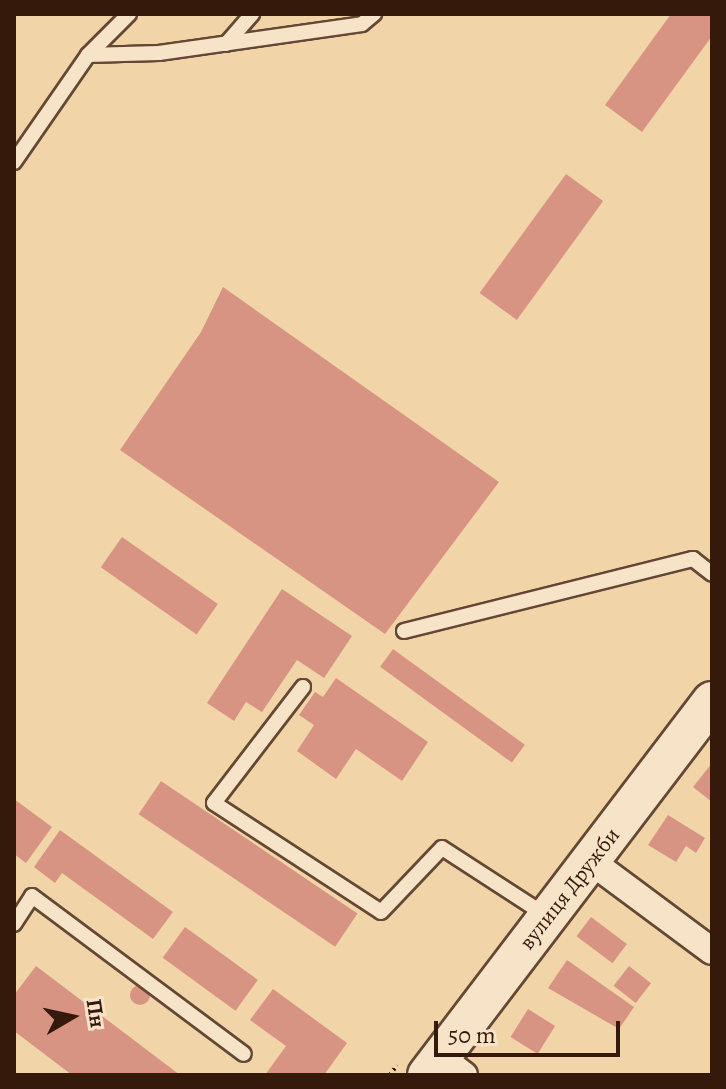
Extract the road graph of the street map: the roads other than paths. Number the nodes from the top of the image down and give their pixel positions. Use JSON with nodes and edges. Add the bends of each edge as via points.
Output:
{"nodes":[{"id":1,"x":129,"y":14,"type":"edge"},
{"id":2,"x":252,"y":14,"type":"edge"},
{"id":3,"x":374,"y":14,"type":"edge"},
{"id":4,"x":226,"y":44,"type":"junction"},
{"id":5,"x":88,"y":55,"type":"junction"},
{"id":6,"x":14,"y":162,"type":"edge"},
{"id":7,"x":712,"y":574,"type":"edge"},
{"id":8,"x":404,"y":631,"type":"dead end"},
{"id":9,"x":303,"y":687,"type":"dead end"},
{"id":10,"x":712,"y":701,"type":"edge"},
{"id":11,"x":592,"y":862,"type":"junction"},
{"id":12,"x":549,"y":917,"type":"junction"},
{"id":13,"x":14,"y":924,"type":"edge"},
{"id":14,"x":712,"y":951,"type":"edge"},
{"id":15,"x":244,"y":1054,"type":"dead end"},
{"id":16,"x":444,"y":1069,"type":"edge"}],
"edges":[{"from":1,"to":5,"type":"lane"},
{"from":2,"to":4,"type":"lane"},
{"from":3,"to":4,"type":"lane","via":[[362,24]]},
{"from":4,"to":5,"type":"lane"},
{"from":5,"to":6,"type":"lane"},
{"from":7,"to":8,"type":"lane","via":[[693,559]]},
{"from":9,"to":12,"type":"lane","via":[[214,803],[381,912],[442,848]]},
{"from":10,"to":11,"type":"street","name":"вулиця Дружби"},
{"from":11,"to":12,"type":"street","name":"вулиця Дружби"},
{"from":11,"to":14,"type":"street"},
{"from":12,"to":16,"type":"street","name":"вулиця Дружби"},
{"from":13,"to":15,"type":"lane","via":[[32,896]]}]}
